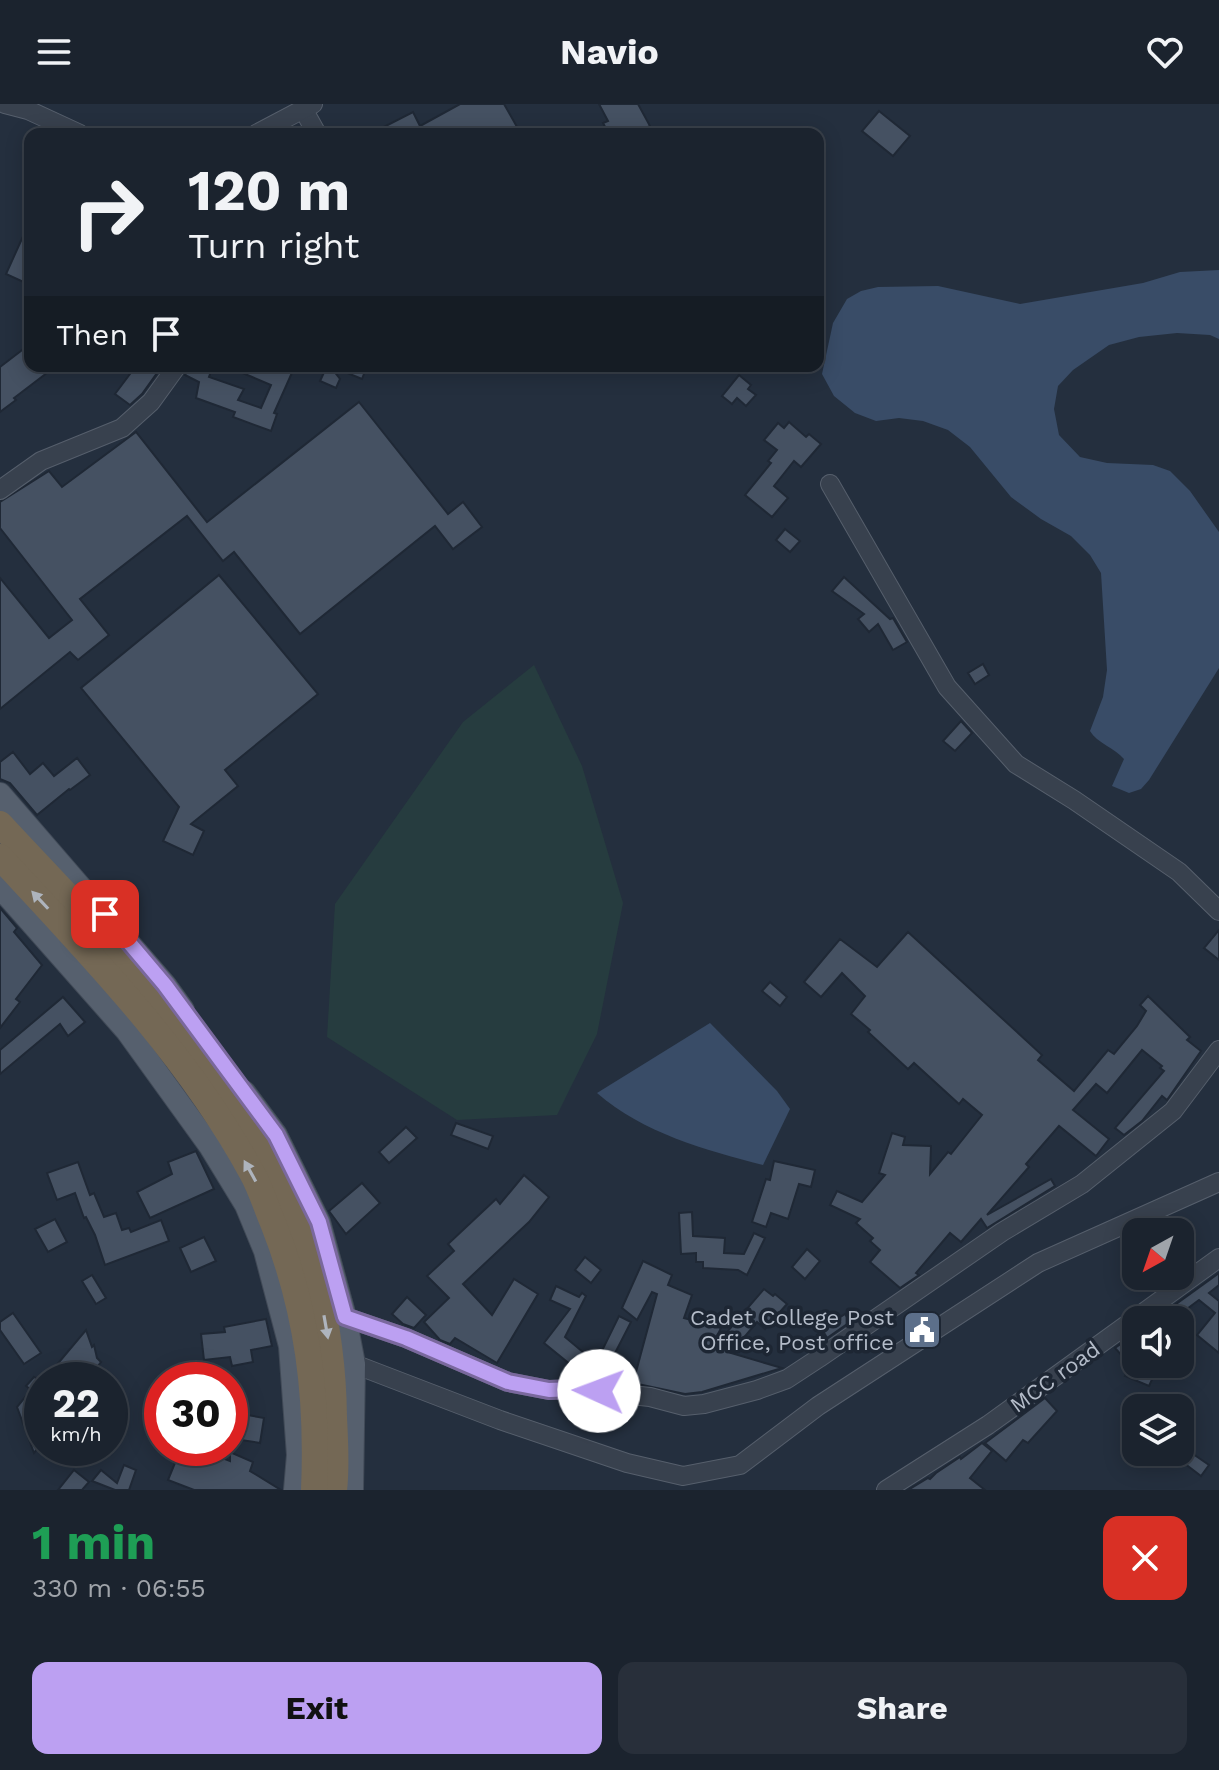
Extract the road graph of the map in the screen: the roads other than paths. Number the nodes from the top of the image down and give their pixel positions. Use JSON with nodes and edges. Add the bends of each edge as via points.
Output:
{"nodes":[{"id":1,"x":5,"y":104,"type":"edge"},
{"id":2,"x":27,"y":107,"type":"edge"},
{"id":3,"x":308,"y":107,"type":"edge"},
{"id":4,"x":68,"y":128,"type":"edge"},
{"id":5,"x":268,"y":128,"type":"edge"},
{"id":6,"x":315,"y":128,"type":"edge"},
{"id":7,"x":173,"y":372,"type":"edge"},
{"id":8,"x":830,"y":484,"type":"dead end"},
{"id":9,"x":0,"y":490,"type":"edge"},
{"id":10,"x":0,"y":794,"type":"edge"},
{"id":11,"x":0,"y":824,"type":"edge"},
{"id":12,"x":0,"y":857,"type":"edge"},
{"id":13,"x":0,"y":887,"type":"edge"},
{"id":14,"x":1219,"y":911,"type":"edge"},
{"id":15,"x":1219,"y":1050,"type":"edge"},
{"id":16,"x":1219,"y":1182,"type":"edge"},
{"id":17,"x":1219,"y":1258,"type":"edge"},
{"id":18,"x":345,"y":1317,"type":"junction"},
{"id":19,"x":354,"y":1364,"type":"junction"},
{"id":20,"x":715,"y":1470,"type":"junction"},
{"id":21,"x":295,"y":1490,"type":"edge"},
{"id":22,"x":314,"y":1490,"type":"edge"},
{"id":23,"x":334,"y":1490,"type":"edge"},
{"id":24,"x":352,"y":1490,"type":"edge"},
{"id":25,"x":693,"y":1490,"type":"edge"},
{"id":26,"x":886,"y":1490,"type":"edge"}],
"edges":[{"from":1,"to":2,"type":"street"},
{"from":2,"to":4,"type":"street"},
{"from":3,"to":5,"type":"street"},
{"from":3,"to":6,"type":"street"},
{"from":7,"to":9,"type":"street","via":[[151,402],[122,428],[41,461]]},
{"from":8,"to":14,"type":"street","via":[[947,687],[1016,764],[1179,872]]},
{"from":10,"to":18,"type":"main road","via":[[165,985],[276,1135],[319,1222]]},
{"from":11,"to":23,"type":"highway","one_way":true,"via":[[162,1003],[269,1153],[300,1224],[323,1309],[334,1373]]},
{"from":22,"to":12,"type":"highway","one_way":true,"via":[[310,1358],[291,1273],[254,1175],[187,1070]]},
{"from":13,"to":21,"type":"main road","via":[[127,1031],[246,1205],[265,1251],[290,1346],[298,1455]]},
{"from":15,"to":18,"type":"street","via":[[1173,1111],[1082,1184],[797,1372],[757,1390],[684,1406],[650,1397],[549,1390],[508,1382]]},
{"from":16,"to":20,"type":"street","via":[[1038,1263],[818,1406],[740,1465]]},
{"from":17,"to":26,"type":"street","name":"MCC road","via":[[988,1425]]},
{"from":18,"to":19,"type":"main road"},
{"from":19,"to":20,"type":"street","via":[[627,1463],[683,1476]]},
{"from":19,"to":24,"type":"main road"},
{"from":20,"to":25,"type":"street"}]}
